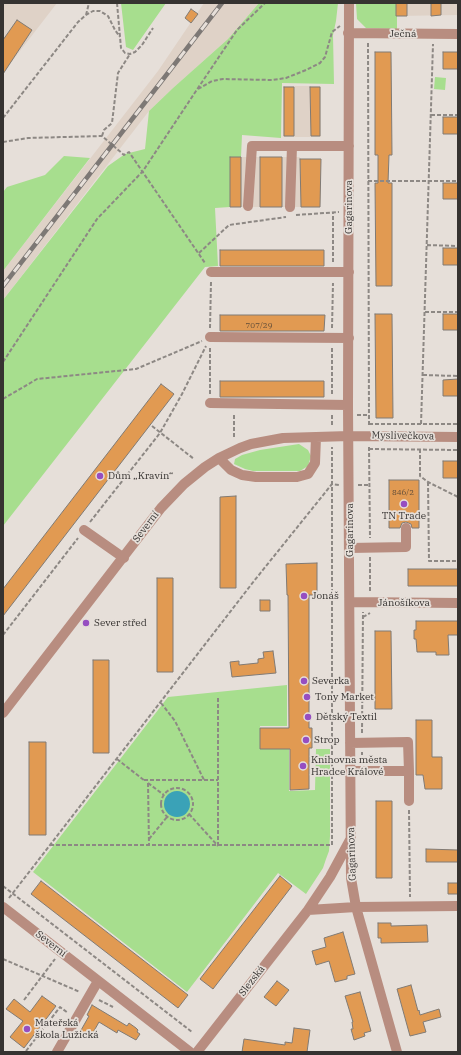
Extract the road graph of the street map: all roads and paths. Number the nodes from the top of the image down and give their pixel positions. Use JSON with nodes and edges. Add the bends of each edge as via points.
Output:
{"nodes":[{"id":1,"x":89,"y":3,"type":"edge"},
{"id":2,"x":117,"y":3,"type":"edge"},
{"id":3,"x":265,"y":3,"type":"edge"},
{"id":4,"x":349,"y":3,"type":"edge"},
{"id":5,"x":86,"y":15,"type":"junction"},
{"id":6,"x":153,"y":28,"type":"dead end"},
{"id":7,"x":349,"y":29,"type":"junction"},
{"id":8,"x":458,"y":34,"type":"edge"},
{"id":9,"x":120,"y":37,"type":"junction"},
{"id":10,"x":433,"y":42,"type":"dead end"},
{"id":11,"x":368,"y":43,"type":"dead end"},
{"id":12,"x":130,"y":54,"type":"junction"},
{"id":13,"x":196,"y":91,"type":"junction"},
{"id":14,"x":431,"y":115,"type":"junction"},
{"id":15,"x":458,"y":115,"type":"edge"},
{"id":16,"x":3,"y":118,"type":"edge"},
{"id":17,"x":102,"y":136,"type":"junction"},
{"id":18,"x":3,"y":142,"type":"edge"},
{"id":19,"x":292,"y":146,"type":"junction"},
{"id":20,"x":349,"y":146,"type":"junction"},
{"id":21,"x":143,"y":171,"type":"junction"},
{"id":22,"x":368,"y":181,"type":"junction"},
{"id":23,"x":429,"y":181,"type":"junction"},
{"id":24,"x":458,"y":181,"type":"edge"},
{"id":25,"x":248,"y":206,"type":"dead end"},
{"id":26,"x":290,"y":207,"type":"dead end"},
{"id":27,"x":349,"y":211,"type":"junction"},
{"id":28,"x":333,"y":212,"type":"junction"},
{"id":29,"x":427,"y":246,"type":"junction"},
{"id":30,"x":458,"y":246,"type":"edge"},
{"id":31,"x":199,"y":253,"type":"junction"},
{"id":32,"x":211,"y":272,"type":"junction"},
{"id":33,"x":333,"y":272,"type":"junction"},
{"id":34,"x":349,"y":272,"type":"junction"},
{"id":35,"x":425,"y":312,"type":"junction"},
{"id":36,"x":458,"y":312,"type":"edge"},
{"id":37,"x":210,"y":337,"type":"junction"},
{"id":38,"x":332,"y":338,"type":"junction"},
{"id":39,"x":349,"y":338,"type":"junction"},
{"id":40,"x":3,"y":362,"type":"edge"},
{"id":41,"x":423,"y":375,"type":"junction"},
{"id":42,"x":458,"y":376,"type":"edge"},
{"id":43,"x":3,"y":399,"type":"edge"},
{"id":44,"x":210,"y":403,"type":"joint"},
{"id":45,"x":234,"y":403,"type":"junction"},
{"id":46,"x":332,"y":405,"type":"junction"},
{"id":47,"x":348,"y":405,"type":"junction"},
{"id":48,"x":351,"y":415,"type":"dead end"},
{"id":49,"x":369,"y":415,"type":"junction"},
{"id":50,"x":421,"y":424,"type":"junction"},
{"id":51,"x":458,"y":424,"type":"edge"},
{"id":52,"x":152,"y":426,"type":"dead end"},
{"id":53,"x":160,"y":432,"type":"junction"},
{"id":54,"x":332,"y":436,"type":"junction"},
{"id":55,"x":349,"y":436,"type":"junction"},
{"id":56,"x":234,"y":437,"type":"dead end"},
{"id":57,"x":316,"y":437,"type":"junction"},
{"id":58,"x":458,"y":437,"type":"edge"},
{"id":59,"x":420,"y":449,"type":"junction"},
{"id":60,"x":458,"y":450,"type":"edge"},
{"id":61,"x":219,"y":458,"type":"junction"},
{"id":62,"x":194,"y":459,"type":"dead end"},
{"id":63,"x":428,"y":482,"type":"junction"},
{"id":64,"x":332,"y":484,"type":"junction"},
{"id":65,"x":357,"y":485,"type":"dead end"},
{"id":66,"x":369,"y":486,"type":"junction"},
{"id":67,"x":458,"y":497,"type":"edge"},
{"id":68,"x":406,"y":528,"type":"dead end"},
{"id":69,"x":84,"y":530,"type":"junction"},
{"id":70,"x":370,"y":547,"type":"junction"},
{"id":71,"x":350,"y":548,"type":"junction"},
{"id":72,"x":124,"y":558,"type":"junction"},
{"id":73,"x":458,"y":560,"type":"edge"},
{"id":74,"x":370,"y":594,"type":"dead end"},
{"id":75,"x":350,"y":602,"type":"junction"},
{"id":76,"x":363,"y":603,"type":"junction"},
{"id":77,"x":458,"y":603,"type":"edge"},
{"id":78,"x":3,"y":635,"type":"edge"},
{"id":79,"x":218,"y":696,"type":"dead end"},
{"id":80,"x":160,"y":703,"type":"junction"},
{"id":81,"x":3,"y":713,"type":"edge"},
{"id":82,"x":350,"y":743,"type":"junction"},
{"id":83,"x":362,"y":743,"type":"junction"},
{"id":84,"x":117,"y":759,"type":"junction"},
{"id":85,"x":350,"y":771,"type":"junction"},
{"id":86,"x":362,"y":771,"type":"junction"},
{"id":87,"x":409,"y":771,"type":"junction"},
{"id":88,"x":144,"y":780,"type":"junction"},
{"id":89,"x":204,"y":780,"type":"junction"},
{"id":90,"x":218,"y":780,"type":"junction"},
{"id":91,"x":148,"y":783,"type":"junction"},
{"id":92,"x":164,"y":795,"type":"junction"},
{"id":93,"x":409,"y":801,"type":"joint"},
{"id":94,"x":189,"y":814,"type":"junction"},
{"id":95,"x":167,"y":817,"type":"junction"},
{"id":96,"x":350,"y":838,"type":"junction"},
{"id":97,"x":149,"y":839,"type":"junction"},
{"id":98,"x":50,"y":845,"type":"junction"},
{"id":99,"x":149,"y":846,"type":"junction"},
{"id":100,"x":218,"y":846,"type":"junction"},
{"id":101,"x":3,"y":886,"type":"edge"},
{"id":102,"x":12,"y":893,"type":"junction"},
{"id":103,"x":417,"y":898,"type":"dead end"},
{"id":104,"x":410,"y":902,"type":"junction"},
{"id":105,"x":5,"y":903,"type":"edge"},
{"id":106,"x":458,"y":906,"type":"edge"},
{"id":107,"x":356,"y":907,"type":"junction"},
{"id":108,"x":308,"y":910,"type":"junction"},
{"id":109,"x":60,"y":952,"type":"junction"},
{"id":110,"x":98,"y":981,"type":"junction"},
{"id":111,"x":24,"y":1000,"type":"dead end"},
{"id":112,"x":69,"y":1014,"type":"dead end"},
{"id":113,"x":192,"y":1032,"type":"dead end"},
{"id":114,"x":26,"y":1051,"type":"edge"},
{"id":115,"x":57,"y":1052,"type":"edge"},
{"id":116,"x":190,"y":1052,"type":"edge"},
{"id":117,"x":197,"y":1052,"type":"edge"},
{"id":118,"x":397,"y":1052,"type":"edge"}],
"edges":[{"from":1,"to":5,"type":"path"},
{"from":2,"to":9,"type":"path"},
{"from":3,"to":13,"type":"path","via":[[237,30]]},
{"from":4,"to":7,"type":"street","name":"Gagarinova"},
{"from":5,"to":9,"type":"path","via":[[100,11],[108,16]]},
{"from":5,"to":16,"type":"path"},
{"from":6,"to":12,"type":"path","via":[[142,45]]},
{"from":7,"to":8,"type":"street","name":"Ječná"},
{"from":7,"to":13,"type":"path","via":[[336,28],[332,32],[325,57],[320,63],[306,70],[286,78],[272,80],[212,81]]},
{"from":7,"to":20,"type":"street","name":"Gagarinova"},
{"from":9,"to":12,"type":"path","via":[[121,48]]},
{"from":10,"to":14,"type":"path"},
{"from":11,"to":22,"type":"path"},
{"from":12,"to":17,"type":"path","via":[[118,73],[112,123],[104,130]]},
{"from":13,"to":21,"type":"path"},
{"from":14,"to":15,"type":"path"},
{"from":14,"to":23,"type":"path"},
{"from":17,"to":18,"type":"path","via":[[28,138]]},
{"from":17,"to":21,"type":"path","via":[[124,154],[129,152]]},
{"from":19,"to":20,"type":"street"},
{"from":19,"to":25,"type":"street","via":[[252,146]]},
{"from":19,"to":26,"type":"street"},
{"from":20,"to":27,"type":"street","name":"Gagarinova"},
{"from":21,"to":31,"type":"path"},
{"from":21,"to":40,"type":"path","via":[[97,218]]},
{"from":22,"to":23,"type":"path"},
{"from":22,"to":49,"type":"path"},
{"from":23,"to":24,"type":"path"},
{"from":23,"to":29,"type":"path"},
{"from":27,"to":28,"type":"path"},
{"from":27,"to":34,"type":"street","name":"Gagarinova"},
{"from":28,"to":31,"type":"path","via":[[229,225]]},
{"from":28,"to":33,"type":"path"},
{"from":29,"to":30,"type":"path"},
{"from":29,"to":35,"type":"path"},
{"from":31,"to":32,"type":"path"},
{"from":32,"to":33,"type":"street"},
{"from":32,"to":37,"type":"path"},
{"from":33,"to":34,"type":"street"},
{"from":33,"to":38,"type":"path"},
{"from":34,"to":39,"type":"street","name":"Gagarinova"},
{"from":35,"to":36,"type":"path"},
{"from":35,"to":41,"type":"path"},
{"from":37,"to":38,"type":"street"},
{"from":37,"to":43,"type":"path","via":[[136,369],[38,379]]},
{"from":37,"to":44,"type":"path"},
{"from":37,"to":53,"type":"path"},
{"from":38,"to":39,"type":"street"},
{"from":38,"to":46,"type":"path"},
{"from":39,"to":47,"type":"street","name":"Gagarinova"},
{"from":41,"to":42,"type":"path"},
{"from":41,"to":50,"type":"path"},
{"from":44,"to":45,"type":"street"},
{"from":45,"to":46,"type":"street"},
{"from":45,"to":56,"type":"path"},
{"from":46,"to":47,"type":"street"},
{"from":46,"to":54,"type":"path"},
{"from":47,"to":55,"type":"street","name":"Gagarinova"},
{"from":48,"to":49,"type":"path"},
{"from":49,"to":50,"type":"path","via":[[369,425]]},
{"from":50,"to":51,"type":"path"},
{"from":52,"to":53,"type":"path"},
{"from":53,"to":62,"type":"path"},
{"from":53,"to":69,"type":"path"},
{"from":54,"to":55,"type":"street","name":"Severní"},
{"from":54,"to":57,"type":"street","name":"Severní"},
{"from":54,"to":64,"type":"path"},
{"from":55,"to":58,"type":"street","name":"Myslivečkova"},
{"from":55,"to":71,"type":"street","name":"Gagarinova"},
{"from":57,"to":61,"type":"street","name":"Severní","via":[[259,442]]},
{"from":57,"to":61,"type":"street","via":[[315,463],[308,474],[297,477],[242,476],[227,467]]},
{"from":59,"to":60,"type":"path"},
{"from":59,"to":63,"type":"path","via":[[420,476]]},
{"from":59,"to":66,"type":"path","via":[[369,447]]},
{"from":61,"to":72,"type":"street","name":"Severní","via":[[195,474],[173,494]]},
{"from":63,"to":67,"type":"path"},
{"from":63,"to":73,"type":"path","via":[[429,560]]},
{"from":64,"to":80,"type":"path"},
{"from":64,"to":100,"type":"path","via":[[332,845]]},
{"from":65,"to":66,"type":"path"},
{"from":66,"to":70,"type":"path"},
{"from":68,"to":70,"type":"street","via":[[406,547]]},
{"from":69,"to":72,"type":"street"},
{"from":69,"to":78,"type":"path"},
{"from":70,"to":71,"type":"street"},
{"from":70,"to":74,"type":"path"},
{"from":71,"to":75,"type":"street","name":"Gagarinova"},
{"from":72,"to":81,"type":"street","name":"Severní"},
{"from":75,"to":76,"type":"street","name":"Jánošíkova"},
{"from":75,"to":82,"type":"street","name":"Gagarinova"},
{"from":76,"to":77,"type":"street","name":"Jánošíkova"},
{"from":76,"to":83,"type":"path"},
{"from":79,"to":90,"type":"path"},
{"from":80,"to":84,"type":"path"},
{"from":80,"to":89,"type":"path","via":[[178,727]]},
{"from":82,"to":83,"type":"street"},
{"from":82,"to":85,"type":"street","name":"Gagarinova"},
{"from":83,"to":86,"type":"path"},
{"from":83,"to":87,"type":"street","via":[[408,742]]},
{"from":84,"to":88,"type":"path"},
{"from":84,"to":98,"type":"path"},
{"from":85,"to":86,"type":"street"},
{"from":85,"to":96,"type":"street","name":"Gagarinova"},
{"from":86,"to":87,"type":"street"},
{"from":87,"to":93,"type":"street"},
{"from":88,"to":89,"type":"path"},
{"from":88,"to":91,"type":"path"},
{"from":89,"to":90,"type":"path"},
{"from":90,"to":100,"type":"path"},
{"from":91,"to":92,"type":"path"},
{"from":91,"to":97,"type":"path"},
{"from":92,"to":94,"type":"path","via":[[177,788],[186,792],[192,800],[192,810]]},
{"from":92,"to":95,"type":"path","via":[[162,809]]},
{"from":93,"to":104,"type":"path"},
{"from":94,"to":95,"type":"path","via":[[176,820]]},
{"from":94,"to":100,"type":"path"},
{"from":95,"to":97,"type":"path"},
{"from":96,"to":107,"type":"street","name":"Gagarinova","via":[[351,878]]},
{"from":96,"to":108,"type":"street","name":"Slezská","via":[[330,877]]},
{"from":97,"to":99,"type":"path"},
{"from":98,"to":99,"type":"path"},
{"from":98,"to":102,"type":"path"},
{"from":99,"to":100,"type":"path"},
{"from":101,"to":102,"type":"path"},
{"from":102,"to":105,"type":"path"},
{"from":102,"to":113,"type":"path"},
{"from":103,"to":104,"type":"path"},
{"from":104,"to":106,"type":"street"},
{"from":104,"to":107,"type":"street"},
{"from":105,"to":109,"type":"street","name":"Severní"},
{"from":107,"to":108,"type":"street"},
{"from":107,"to":118,"type":"street","name":"Gagarinova"},
{"from":108,"to":117,"type":"street","name":"Slezská"},
{"from":109,"to":110,"type":"street","name":"Severní"},
{"from":109,"to":111,"type":"path"},
{"from":110,"to":115,"type":"street"},
{"from":110,"to":116,"type":"street","name":"Severní"},
{"from":112,"to":114,"type":"path","via":[[60,1007]]}]}
